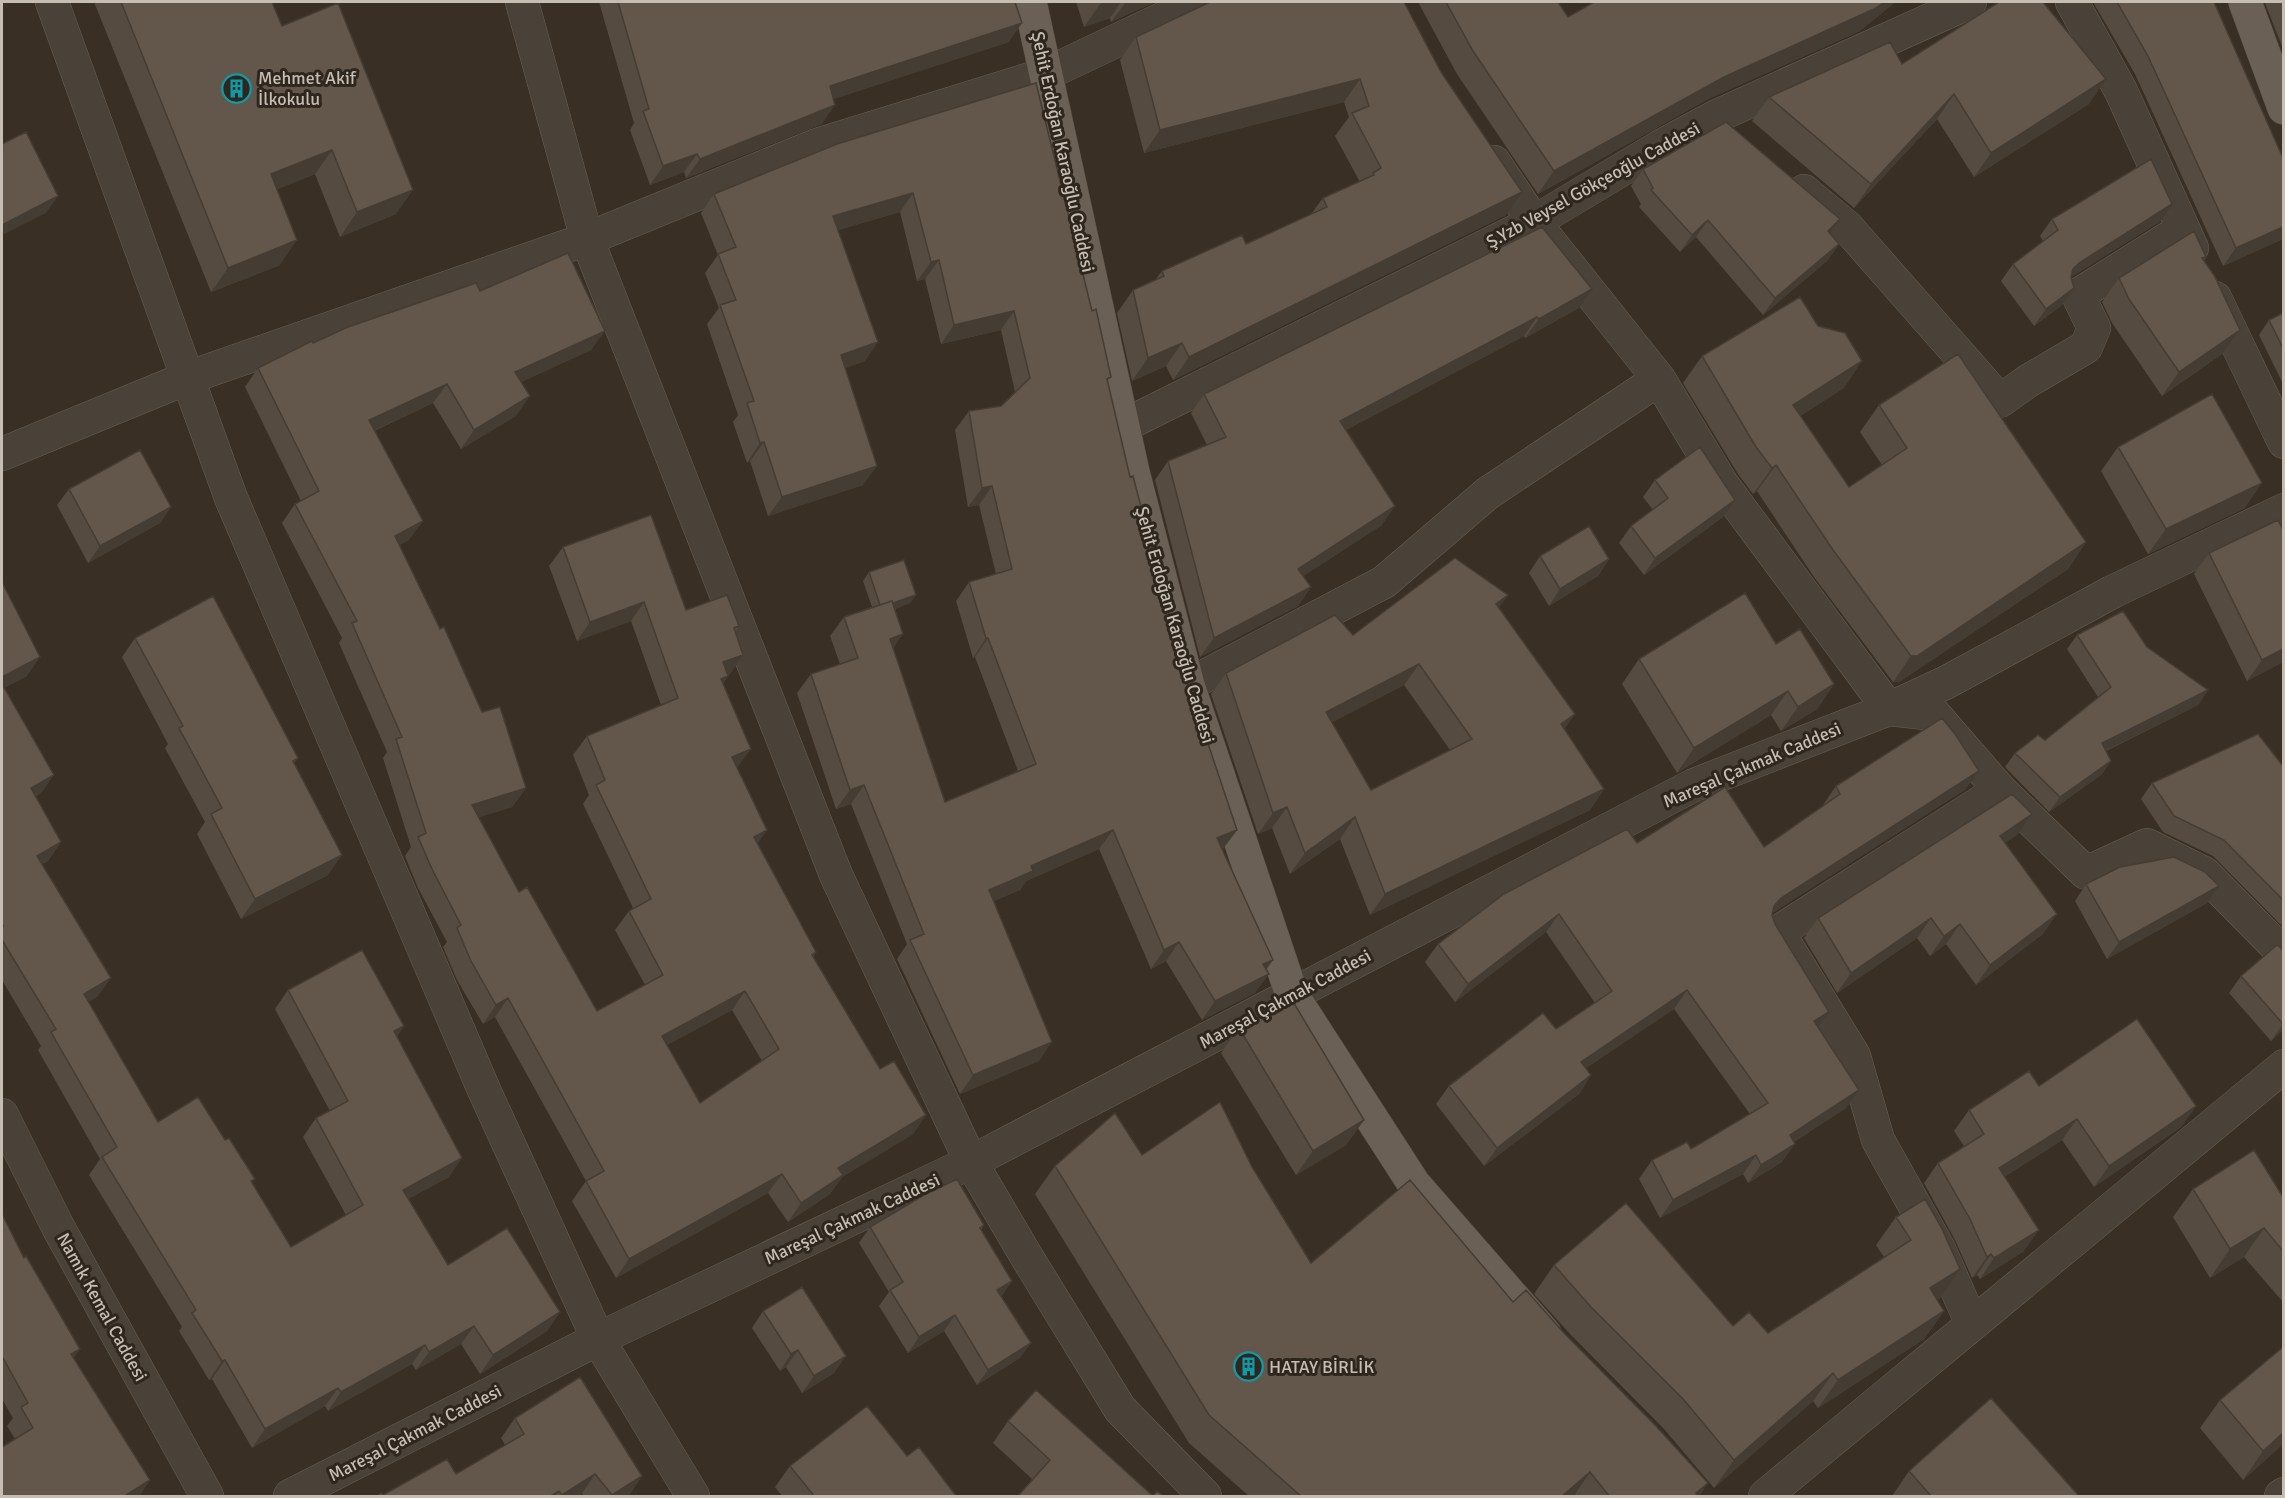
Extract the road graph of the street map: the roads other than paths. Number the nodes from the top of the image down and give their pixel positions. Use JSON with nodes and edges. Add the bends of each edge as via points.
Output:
{"nodes":[{"id":1,"x":52,"y":2,"type":"edge"},
{"id":2,"x":522,"y":2,"type":"edge"},
{"id":3,"x":1030,"y":2,"type":"edge"},
{"id":4,"x":1198,"y":2,"type":"edge"},
{"id":5,"x":1970,"y":2,"type":"edge"},
{"id":6,"x":2072,"y":2,"type":"edge"},
{"id":7,"x":2245,"y":2,"type":"edge"},
{"id":8,"x":1046,"y":74,"type":"junction"},
{"id":9,"x":2283,"y":108,"type":"edge"},
{"id":10,"x":1717,"y":116,"type":"junction"},
{"id":11,"x":1474,"y":134,"type":"edge"},
{"id":12,"x":1743,"y":138,"type":"edge"},
{"id":13,"x":1778,"y":168,"type":"edge"},
{"id":14,"x":1534,"y":222,"type":"junction"},
{"id":15,"x":2183,"y":229,"type":"junction"},
{"id":16,"x":586,"y":239,"type":"junction"},
{"id":17,"x":187,"y":378,"type":"junction"},
{"id":18,"x":1659,"y":379,"type":"junction"},
{"id":19,"x":1123,"y":426,"type":"junction"},
{"id":20,"x":2283,"y":442,"type":"edge"},
{"id":21,"x":2,"y":454,"type":"edge"},
{"id":22,"x":2283,"y":510,"type":"edge"},
{"id":23,"x":1188,"y":685,"type":"junction"},
{"id":24,"x":1889,"y":709,"type":"junction"},
{"id":25,"x":2000,"y":790,"type":"junction"},
{"id":26,"x":2283,"y":954,"type":"edge"},
{"id":27,"x":1292,"y":995,"type":"junction"},
{"id":28,"x":2283,"y":1066,"type":"edge"},
{"id":29,"x":2,"y":1115,"type":"edge"},
{"id":30,"x":971,"y":1162,"type":"junction"},
{"id":31,"x":1972,"y":1324,"type":"junction"},
{"id":32,"x":598,"y":1339,"type":"junction"},
{"id":33,"x":1566,"y":1356,"type":"edge"},
{"id":34,"x":207,"y":1497,"type":"edge"},
{"id":35,"x":290,"y":1497,"type":"edge"},
{"id":36,"x":693,"y":1497,"type":"edge"},
{"id":37,"x":1204,"y":1497,"type":"edge"},
{"id":38,"x":1765,"y":1497,"type":"edge"}],
"edges":[{"from":1,"to":17,"type":"street"},
{"from":2,"to":16,"type":"street"},
{"from":3,"to":8,"type":"main road","name":"Şehit Erdoğan Karaoğlu Caddesi"},
{"from":4,"to":8,"type":"street"},
{"from":5,"to":10,"type":"street","name":"Ş.Yzb Veysel Gökçeoğlu Caddesi"},
{"from":6,"to":15,"type":"street","via":[[2121,91]]},
{"from":7,"to":9,"type":"main road"},
{"from":8,"to":16,"type":"street","via":[[817,144]]},
{"from":8,"to":19,"type":"main road","name":"Şehit Erdoğan Karaoğlu Caddesi"},
{"from":10,"to":12,"type":"street"},
{"from":10,"to":14,"type":"street","name":"Ş.Yzb Veysel Gökçeoğlu Caddesi"},
{"from":11,"to":14,"type":"street"},
{"from":13,"to":15,"type":"street","via":[[1847,227],[2000,402],[2086,347],[2094,328],[2078,295]]},
{"from":14,"to":18,"type":"street"},
{"from":14,"to":19,"type":"street","name":"Ş.Yzb Veysel Gökçeoğlu Caddesi"},
{"from":15,"to":20,"type":"street"},
{"from":16,"to":17,"type":"street"},
{"from":16,"to":30,"type":"street","via":[[836,875]]},
{"from":17,"to":21,"type":"street"},
{"from":17,"to":32,"type":"street","via":[[231,498],[483,1090]]},
{"from":18,"to":23,"type":"street","via":[[1488,493],[1384,582]]},
{"from":18,"to":24,"type":"street","via":[[1722,484]]},
{"from":19,"to":23,"type":"main road","name":"Şehit Erdoğan Karaoğlu Caddesi"},
{"from":22,"to":24,"type":"street","name":"Mareşal Çakmak Caddesi","via":[[2112,592],[1947,682]]},
{"from":23,"to":27,"type":"main road","name":"Şehit Erdoğan Karaoğlu Caddesi"},
{"from":24,"to":25,"type":"street","via":[[1934,714]]},
{"from":24,"to":27,"type":"street","name":"Mareşal Çakmak Caddesi","via":[[1694,785]]},
{"from":25,"to":26,"type":"street","via":[[2086,873],[2147,845],[2204,873]]},
{"from":25,"to":31,"type":"street","via":[[1778,932],[1854,1056],[1878,1140],[1939,1250]]},
{"from":27,"to":30,"type":"street","name":"Mareşal Çakmak Caddesi"},
{"from":27,"to":33,"type":"main road","name":"Şehit Erdoğan Karaoğlu Caddesi","via":[[1414,1184]]},
{"from":28,"to":31,"type":"street"},
{"from":29,"to":34,"type":"street","name":"Namık Kemal Caddesi","via":[[58,1227]]},
{"from":30,"to":32,"type":"street","name":"Mareşal Çakmak Caddesi"},
{"from":30,"to":37,"type":"street","via":[[1120,1409]]},
{"from":31,"to":38,"type":"street"},
{"from":32,"to":35,"type":"street","name":"Mareşal Çakmak Caddesi"},
{"from":32,"to":36,"type":"street"}]}
